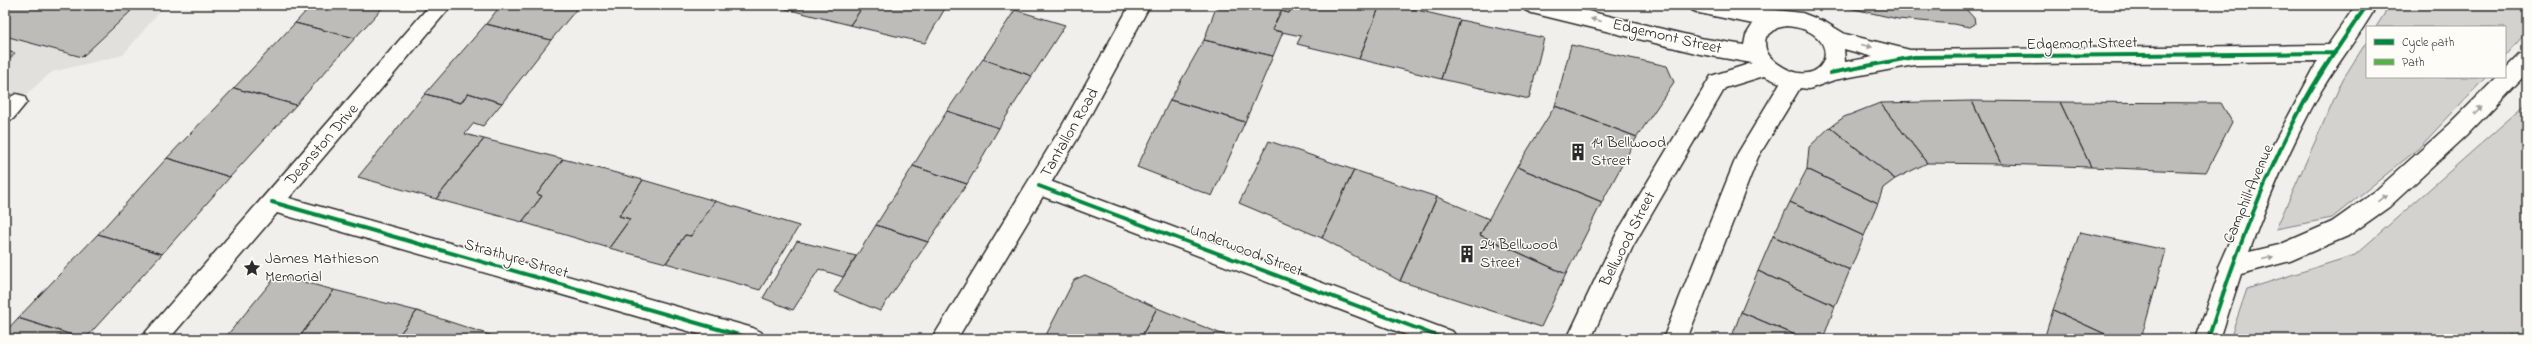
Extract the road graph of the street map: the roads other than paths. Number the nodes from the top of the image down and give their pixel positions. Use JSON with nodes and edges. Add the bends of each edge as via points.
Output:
{"nodes":[{"id":1,"x":442,"y":5,"type":"edge"},
{"id":2,"x":1140,"y":5,"type":"edge"},
{"id":3,"x":1532,"y":5,"type":"edge"},
{"id":4,"x":1699,"y":5,"type":"edge"},
{"id":5,"x":2366,"y":5,"type":"edge"},
{"id":6,"x":1778,"y":19,"type":"junction"},
{"id":7,"x":1829,"y":36,"type":"junction"},
{"id":8,"x":2334,"y":53,"type":"junction"},
{"id":9,"x":1914,"y":57,"type":"junction"},
{"id":10,"x":2527,"y":60,"type":"edge"},
{"id":11,"x":1762,"y":61,"type":"junction"},
{"id":12,"x":1830,"y":73,"type":"junction"},
{"id":13,"x":1793,"y":81,"type":"junction"},
{"id":14,"x":1039,"y":186,"type":"junction"},
{"id":15,"x":272,"y":202,"type":"junction"},
{"id":16,"x":2230,"y":267,"type":"junction"},
{"id":17,"x":154,"y":339,"type":"edge"},
{"id":18,"x":753,"y":339,"type":"edge"},
{"id":19,"x":944,"y":339,"type":"edge"},
{"id":20,"x":1445,"y":339,"type":"edge"},
{"id":21,"x":1579,"y":339,"type":"edge"},
{"id":22,"x":1675,"y":339,"type":"edge"},
{"id":23,"x":2208,"y":339,"type":"edge"}],
"edges":[{"from":1,"to":15,"type":"street","name":"Deanston Drive"},
{"from":2,"to":14,"type":"street","name":"Tantallon Road","via":[[1107,69]]},
{"from":11,"to":3,"type":"street","name":"Edgemont Street","one_way":true},
{"from":4,"to":6,"type":"street","via":[[1744,16]]},
{"from":5,"to":8,"type":"street","name":"Camphill Avenue"},
{"from":6,"to":7,"type":"street","via":[[1806,22]]},
{"from":6,"to":11,"type":"street","via":[[1764,25],[1756,35],[1754,45]]},
{"from":7,"to":9,"type":"street","name":"Edgemont Street","one_way":true},
{"from":7,"to":12,"type":"street","via":[[1837,50],[1838,60]]},
{"from":8,"to":9,"type":"street","name":"Edgemont Street"},
{"from":8,"to":16,"type":"street","name":"Camphill Avenue","via":[[2307,97],[2273,163]]},
{"from":9,"to":12,"type":"street","name":"Edgemont Street"},
{"from":16,"to":10,"type":"street","name":"Camphill Avenue","one_way":true,"via":[[2282,254],[2340,229],[2381,200],[2458,130]]},
{"from":11,"to":13,"type":"street"},
{"from":11,"to":21,"type":"street","name":"Bellwood Street","via":[[1718,82],[1629,233]]},
{"from":12,"to":13,"type":"street","via":[[1821,79]]},
{"from":13,"to":22,"type":"street","via":[[1740,172]]},
{"from":14,"to":19,"type":"street","name":"Tantallon Road"},
{"from":14,"to":20,"type":"street","name":"Underwood Street"},
{"from":15,"to":17,"type":"street","name":"Deanston Drive"},
{"from":15,"to":18,"type":"street","name":"Strathyre Street"},
{"from":16,"to":23,"type":"street","name":"Camphill Avenue"}]}
